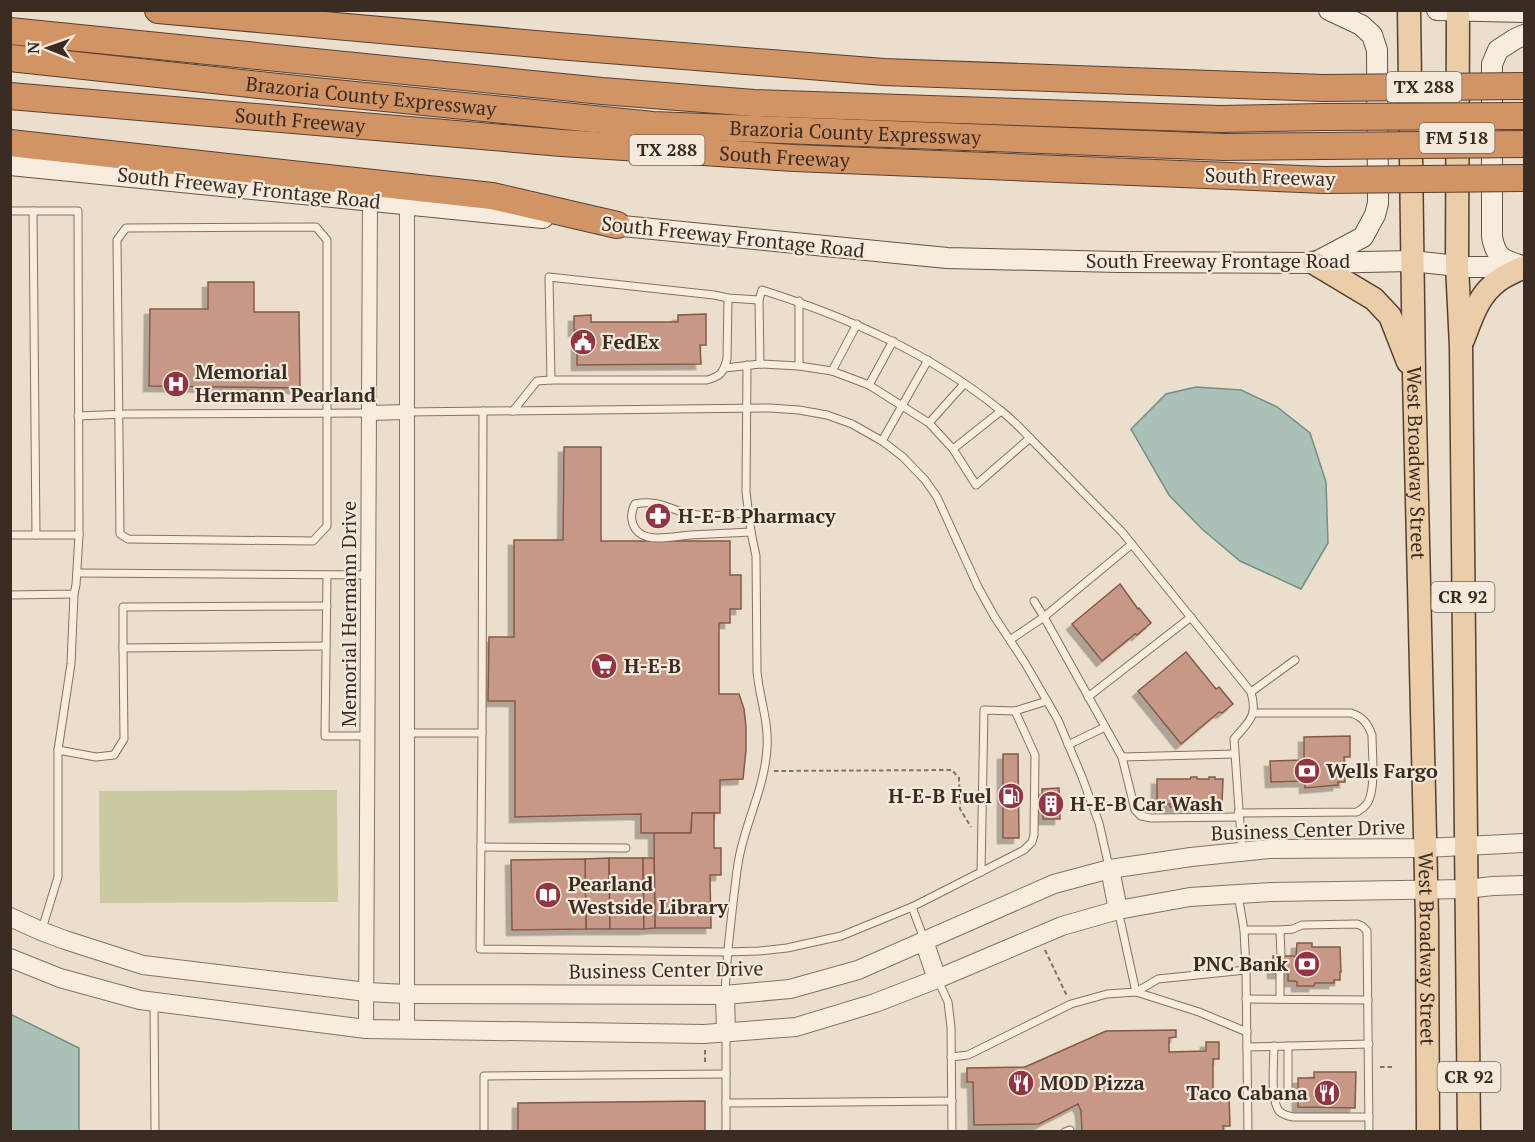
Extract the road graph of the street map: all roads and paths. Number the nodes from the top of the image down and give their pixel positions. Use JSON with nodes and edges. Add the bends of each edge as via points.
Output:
{"nodes":[{"id":1,"x":158,"y":10,"type":"edge"},
{"id":2,"x":1329,"y":10,"type":"edge"},
{"id":3,"x":1409,"y":10,"type":"edge"},
{"id":4,"x":1451,"y":11,"type":"edge"},
{"id":5,"x":1524,"y":12,"type":"edge"},
{"id":6,"x":10,"y":31,"type":"edge"},
{"id":7,"x":1524,"y":35,"type":"edge"},
{"id":8,"x":10,"y":58,"type":"edge"},
{"id":9,"x":1524,"y":86,"type":"edge"},
{"id":10,"x":10,"y":96,"type":"edge"},
{"id":11,"x":1524,"y":116,"type":"edge"},
{"id":12,"x":21,"y":144,"type":"edge"},
{"id":13,"x":1524,"y":144,"type":"edge"},
{"id":14,"x":10,"y":165,"type":"edge"},
{"id":15,"x":1524,"y":178,"type":"edge"},
{"id":16,"x":370,"y":200,"type":"junction"},
{"id":17,"x":407,"y":204,"type":"junction"},
{"id":18,"x":10,"y":211,"type":"edge"},
{"id":19,"x":33,"y":211,"type":"junction"},
{"id":20,"x":617,"y":225,"type":"junction"},
{"id":21,"x":1412,"y":261,"type":"junction"},
{"id":22,"x":1314,"y":263,"type":"junction"},
{"id":23,"x":1457,"y":265,"type":"junction"},
{"id":24,"x":1524,"y":267,"type":"edge"},
{"id":25,"x":728,"y":298,"type":"junction"},
{"id":26,"x":759,"y":300,"type":"junction"},
{"id":27,"x":799,"y":302,"type":"junction"},
{"id":28,"x":857,"y":324,"type":"junction"},
{"id":29,"x":893,"y":341,"type":"junction"},
{"id":30,"x":1461,"y":347,"type":"junction"},
{"id":31,"x":928,"y":360,"type":"junction"},
{"id":32,"x":760,"y":364,"type":"junction"},
{"id":33,"x":747,"y":365,"type":"junction"},
{"id":34,"x":799,"y":366,"type":"junction"},
{"id":35,"x":725,"y":368,"type":"junction"},
{"id":36,"x":832,"y":371,"type":"junction"},
{"id":37,"x":1413,"y":375,"type":"junction"},
{"id":38,"x":551,"y":380,"type":"junction"},
{"id":39,"x":964,"y":384,"type":"junction"},
{"id":40,"x":869,"y":385,"type":"junction"},
{"id":41,"x":902,"y":405,"type":"junction"},
{"id":42,"x":746,"y":409,"type":"junction"},
{"id":43,"x":483,"y":411,"type":"junction"},
{"id":44,"x":513,"y":411,"type":"junction"},
{"id":45,"x":1001,"y":411,"type":"junction"},
{"id":46,"x":407,"y":412,"type":"junction"},
{"id":47,"x":326,"y":413,"type":"junction"},
{"id":48,"x":369,"y":413,"type":"junction"},
{"id":49,"x":119,"y":414,"type":"junction"},
{"id":50,"x":78,"y":416,"type":"junction"},
{"id":51,"x":929,"y":423,"type":"junction"},
{"id":52,"x":1030,"y":438,"type":"junction"},
{"id":53,"x":882,"y":441,"type":"junction"},
{"id":54,"x":953,"y":449,"type":"junction"},
{"id":55,"x":749,"y":513,"type":"junction"},
{"id":56,"x":751,"y":532,"type":"junction"},
{"id":57,"x":10,"y":535,"type":"edge"},
{"id":58,"x":36,"y":535,"type":"junction"},
{"id":59,"x":79,"y":535,"type":"junction"},
{"id":60,"x":1132,"y":544,"type":"junction"},
{"id":61,"x":77,"y":573,"type":"junction"},
{"id":62,"x":327,"y":575,"type":"junction"},
{"id":63,"x":369,"y":575,"type":"junction"},
{"id":64,"x":74,"y":594,"type":"junction"},
{"id":65,"x":10,"y":595,"type":"edge"},
{"id":66,"x":1034,"y":601,"type":"dead end"},
{"id":67,"x":327,"y":606,"type":"junction"},
{"id":68,"x":1044,"y":617,"type":"junction"},
{"id":69,"x":1191,"y":617,"type":"junction"},
{"id":70,"x":1010,"y":640,"type":"junction"},
{"id":71,"x":326,"y":646,"type":"junction"},
{"id":72,"x":123,"y":648,"type":"junction"},
{"id":73,"x":1295,"y":660,"type":"dead end"},
{"id":74,"x":1251,"y":692,"type":"junction"},
{"id":75,"x":1088,"y":697,"type":"junction"},
{"id":76,"x":1047,"y":701,"type":"junction"},
{"id":77,"x":1015,"y":711,"type":"junction"},
{"id":78,"x":1254,"y":713,"type":"junction"},
{"id":79,"x":1105,"y":727,"type":"junction"},
{"id":80,"x":406,"y":733,"type":"junction"},
{"id":81,"x":482,"y":733,"type":"junction"},
{"id":82,"x":368,"y":736,"type":"junction"},
{"id":83,"x":1068,"y":745,"type":"junction"},
{"id":84,"x":58,"y":750,"type":"junction"},
{"id":85,"x":1235,"y":754,"type":"junction"},
{"id":86,"x":1122,"y":757,"type":"junction"},
{"id":87,"x":765,"y":771,"type":"junction"},
{"id":88,"x":1239,"y":815,"type":"junction"},
{"id":89,"x":972,"y":829,"type":"dead end"},
{"id":90,"x":1524,"y":843,"type":"edge"},
{"id":91,"x":1466,"y":846,"type":"junction"},
{"id":92,"x":481,"y":847,"type":"junction"},
{"id":93,"x":626,"y":848,"type":"dead end"},
{"id":94,"x":1425,"y":848,"type":"junction"},
{"id":95,"x":1242,"y":852,"type":"junction"},
{"id":96,"x":1110,"y":869,"type":"junction"},
{"id":97,"x":981,"y":872,"type":"junction"},
{"id":98,"x":1524,"y":885,"type":"edge"},
{"id":99,"x":1426,"y":889,"type":"junction"},
{"id":100,"x":1466,"y":890,"type":"junction"},
{"id":101,"x":1238,"y":894,"type":"junction"},
{"id":102,"x":912,"y":907,"type":"junction"},
{"id":103,"x":1118,"y":910,"type":"junction"},
{"id":104,"x":10,"y":917,"type":"edge"},
{"id":105,"x":1244,"y":930,"type":"junction"},
{"id":106,"x":1280,"y":930,"type":"junction"},
{"id":107,"x":41,"y":931,"type":"junction"},
{"id":108,"x":924,"y":941,"type":"junction"},
{"id":109,"x":1042,"y":945,"type":"dead end"},
{"id":110,"x":727,"y":952,"type":"junction"},
{"id":111,"x":1281,"y":956,"type":"dead end"},
{"id":112,"x":10,"y":958,"type":"edge"},
{"id":113,"x":1246,"y":970,"type":"junction"},
{"id":114,"x":1281,"y":973,"type":"dead end"},
{"id":115,"x":937,"y":979,"type":"junction"},
{"id":116,"x":367,"y":992,"type":"junction"},
{"id":117,"x":1136,"y":992,"type":"junction"},
{"id":118,"x":406,"y":994,"type":"junction"},
{"id":119,"x":725,"y":995,"type":"junction"},
{"id":120,"x":1246,"y":999,"type":"junction"},
{"id":121,"x":1281,"y":999,"type":"junction"},
{"id":122,"x":1368,"y":1000,"type":"junction"},
{"id":123,"x":154,"y":1002,"type":"junction"},
{"id":124,"x":1071,"y":1004,"type":"junction"},
{"id":125,"x":366,"y":1029,"type":"junction"},
{"id":126,"x":407,"y":1030,"type":"junction"},
{"id":127,"x":726,"y":1032,"type":"junction"},
{"id":128,"x":1247,"y":1032,"type":"junction"},
{"id":129,"x":705,"y":1042,"type":"dead end"},
{"id":130,"x":1369,"y":1044,"type":"junction"},
{"id":131,"x":1274,"y":1046,"type":"junction"},
{"id":132,"x":1288,"y":1046,"type":"junction"},
{"id":133,"x":1247,"y":1047,"type":"junction"},
{"id":134,"x":951,"y":1057,"type":"junction"},
{"id":135,"x":1369,"y":1067,"type":"junction"},
{"id":136,"x":1395,"y":1067,"type":"dead end"},
{"id":137,"x":705,"y":1074,"type":"junction"},
{"id":138,"x":726,"y":1074,"type":"junction"},
{"id":139,"x":1288,"y":1091,"type":"dead end"},
{"id":140,"x":952,"y":1101,"type":"junction"},
{"id":141,"x":726,"y":1103,"type":"junction"},
{"id":142,"x":1369,"y":1117,"type":"junction"},
{"id":143,"x":155,"y":1131,"type":"edge"},
{"id":144,"x":484,"y":1131,"type":"edge"},
{"id":145,"x":726,"y":1131,"type":"edge"},
{"id":146,"x":952,"y":1131,"type":"edge"},
{"id":147,"x":1248,"y":1131,"type":"edge"},
{"id":148,"x":1369,"y":1131,"type":"edge"},
{"id":149,"x":1428,"y":1131,"type":"edge"},
{"id":150,"x":1469,"y":1131,"type":"edge"}],
"edges":[{"from":1,"to":9,"type":"highway","number":"TX 288","bridge":true,"via":[[884,72],[1323,88]]},
{"from":2,"to":22,"type":"main road","via":[[1361,25],[1372,35],[1377,50],[1378,203],[1363,237]]},
{"from":3,"to":21,"type":"main road","name":"West Broadway Street","number":"FM 518"},
{"from":4,"to":5,"type":"main road"},
{"from":4,"to":23,"type":"main road","name":"West Broadway Street","number":"FM 518"},
{"from":6,"to":11,"type":"highway","name":"Brazoria County Expressway","bridge":true,"via":[[753,103],[1220,119]]},
{"from":7,"to":24,"type":"main road","via":[[1498,50],[1492,64],[1492,237],[1494,249],[1503,260]]},
{"from":8,"to":13,"type":"highway","name":"Brazoria County Expressway","bridge":true,"via":[[653,125],[1212,146]]},
{"from":10,"to":15,"type":"highway","name":"South Freeway","number":"TX 288","bridge":true,"via":[[550,142],[794,158],[1324,180]]},
{"from":12,"to":20,"type":"highway","via":[[492,196]]},
{"from":14,"to":16,"type":"main road","name":"South Freeway Frontage Road"},
{"from":16,"to":17,"type":"main road","name":"South Freeway Frontage Road"},
{"from":16,"to":48,"type":"street","name":"Memorial Hermann Drive"},
{"from":17,"to":20,"type":"main road","name":"South Freeway Frontage Road"},
{"from":17,"to":46,"type":"street"},
{"from":18,"to":19,"type":"lane"},
{"from":19,"to":50,"type":"lane","via":[[78,211]]},
{"from":19,"to":58,"type":"lane"},
{"from":20,"to":22,"type":"main road","name":"South Freeway Frontage Road","via":[[947,258]]},
{"from":21,"to":22,"type":"main road","name":"South Freeway Frontage Road"},
{"from":21,"to":23,"type":"main road","name":"South Freeway Frontage Road"},
{"from":21,"to":37,"type":"main road","name":"West Broadway Street","number":"CR 92"},
{"from":22,"to":37,"type":"main road","via":[[1374,299],[1390,316]]},
{"from":23,"to":24,"type":"main road","name":"South Freeway Frontage Road"},
{"from":23,"to":30,"type":"main road","name":"West Broadway Street","number":"CR 92"},
{"from":24,"to":30,"type":"main road","via":[[1499,279],[1484,293]]},
{"from":25,"to":26,"type":"lane"},
{"from":25,"to":35,"type":"lane"},
{"from":25,"to":38,"type":"lane","via":[[549,277]]},
{"from":26,"to":27,"type":"lane","via":[[762,290]]},
{"from":26,"to":32,"type":"lane"},
{"from":27,"to":28,"type":"lane"},
{"from":27,"to":34,"type":"lane"},
{"from":28,"to":29,"type":"lane"},
{"from":28,"to":36,"type":"lane"},
{"from":29,"to":31,"type":"lane"},
{"from":29,"to":40,"type":"lane"},
{"from":30,"to":91,"type":"main road","name":"West Broadway Street","number":"CR 92"},
{"from":31,"to":39,"type":"lane"},
{"from":31,"to":41,"type":"lane"},
{"from":32,"to":33,"type":"lane"},
{"from":32,"to":34,"type":"lane"},
{"from":33,"to":35,"type":"lane"},
{"from":33,"to":42,"type":"lane"},
{"from":34,"to":36,"type":"lane"},
{"from":35,"to":38,"type":"lane","via":[[717,378],[707,380]]},
{"from":36,"to":40,"type":"lane"},
{"from":37,"to":94,"type":"main road","name":"West Broadway Street","number":"CR 92"},
{"from":38,"to":44,"type":"lane","via":[[537,381]]},
{"from":39,"to":45,"type":"lane"},
{"from":39,"to":51,"type":"lane"},
{"from":40,"to":41,"type":"lane"},
{"from":41,"to":51,"type":"lane"},
{"from":41,"to":53,"type":"lane"},
{"from":42,"to":44,"type":"lane"},
{"from":42,"to":53,"type":"lane","via":[[779,408],[827,415]]},
{"from":42,"to":55,"type":"lane"},
{"from":43,"to":44,"type":"lane"},
{"from":43,"to":46,"type":"lane"},
{"from":43,"to":81,"type":"lane"},
{"from":45,"to":52,"type":"lane"},
{"from":45,"to":54,"type":"lane"},
{"from":46,"to":48,"type":"street"},
{"from":46,"to":80,"type":"street"},
{"from":47,"to":48,"type":"lane"},
{"from":47,"to":49,"type":"lane"},
{"from":47,"to":49,"type":"lane","via":[[327,526],[313,541],[128,539],[120,534]]},
{"from":47,"to":49,"type":"lane","via":[[327,240],[316,227],[126,228],[117,240]]},
{"from":48,"to":63,"type":"street","name":"Memorial Hermann Drive"},
{"from":49,"to":50,"type":"lane"},
{"from":50,"to":59,"type":"lane"},
{"from":51,"to":54,"type":"lane"},
{"from":52,"to":54,"type":"lane","via":[[976,485]]},
{"from":52,"to":60,"type":"lane"},
{"from":53,"to":70,"type":"lane","via":[[903,456],[938,497],[978,587]]},
{"from":55,"to":56,"type":"lane"},
{"from":55,"to":56,"type":"lane","via":[[703,516],[651,502],[635,504],[631,512],[637,531],[649,537]]},
{"from":56,"to":87,"type":"lane","via":[[756,556],[758,686],[767,731]]},
{"from":57,"to":58,"type":"lane"},
{"from":58,"to":59,"type":"lane"},
{"from":59,"to":61,"type":"lane"},
{"from":60,"to":68,"type":"lane"},
{"from":60,"to":69,"type":"lane"},
{"from":61,"to":62,"type":"lane"},
{"from":61,"to":64,"type":"lane"},
{"from":62,"to":63,"type":"lane"},
{"from":62,"to":67,"type":"lane"},
{"from":63,"to":82,"type":"street","name":"Memorial Hermann Drive"},
{"from":64,"to":65,"type":"lane"},
{"from":64,"to":84,"type":"lane","via":[[71,664]]},
{"from":66,"to":68,"type":"lane"},
{"from":67,"to":71,"type":"lane"},
{"from":67,"to":72,"type":"lane","via":[[123,607]]},
{"from":68,"to":70,"type":"lane"},
{"from":68,"to":75,"type":"lane"},
{"from":69,"to":74,"type":"lane"},
{"from":69,"to":75,"type":"lane"},
{"from":70,"to":76,"type":"lane"},
{"from":71,"to":72,"type":"lane"},
{"from":71,"to":82,"type":"lane","via":[[325,736]]},
{"from":72,"to":84,"type":"lane","via":[[124,739],[114,755],[96,757]]},
{"from":73,"to":74,"type":"lane"},
{"from":74,"to":78,"type":"lane"},
{"from":75,"to":79,"type":"lane"},
{"from":76,"to":77,"type":"lane"},
{"from":76,"to":83,"type":"lane"},
{"from":77,"to":97,"type":"lane","via":[[984,710]]},
{"from":77,"to":97,"type":"lane","via":[[1035,755],[1034,836],[1024,850]]},
{"from":78,"to":85,"type":"lane","via":[[1234,739]]},
{"from":78,"to":88,"type":"lane","via":[[1359,716],[1372,735],[1372,789],[1364,808],[1357,812]]},
{"from":79,"to":83,"type":"lane"},
{"from":79,"to":86,"type":"lane"},
{"from":80,"to":81,"type":"lane"},
{"from":80,"to":118,"type":"street"},
{"from":81,"to":92,"type":"lane"},
{"from":82,"to":116,"type":"street","name":"Memorial Hermann Drive"},
{"from":83,"to":96,"type":"lane","via":[[1099,823]]},
{"from":84,"to":107,"type":"lane","via":[[58,877]]},
{"from":85,"to":86,"type":"lane"},
{"from":85,"to":88,"type":"lane"},
{"from":86,"to":88,"type":"lane","via":[[1135,810],[1140,816]]},
{"from":87,"to":89,"type":"path","via":[[952,770],[959,778],[960,809]]},
{"from":87,"to":110,"type":"lane","via":[[740,852]]},
{"from":88,"to":95,"type":"lane"},
{"from":90,"to":91,"type":"street","name":"Business Center Drive"},
{"from":91,"to":94,"type":"street","name":"Business Center Drive"},
{"from":91,"to":100,"type":"main road","name":"West Broadway Street","number":"CR 92"},
{"from":92,"to":93,"type":"lane"},
{"from":92,"to":110,"type":"lane","via":[[480,949]]},
{"from":94,"to":95,"type":"street","name":"Business Center Drive"},
{"from":94,"to":99,"type":"main road","name":"West Broadway Street","number":"CR 92"},
{"from":95,"to":96,"type":"street","name":"Business Center Drive"},
{"from":96,"to":103,"type":"street"},
{"from":96,"to":108,"type":"street","name":"Business Center Drive","via":[[1054,884]]},
{"from":97,"to":102,"type":"lane"},
{"from":98,"to":100,"type":"street"},
{"from":99,"to":100,"type":"street"},
{"from":99,"to":101,"type":"street"},
{"from":99,"to":149,"type":"main road","name":"West Broadway Street","number":"CR 92"},
{"from":100,"to":150,"type":"main road","name":"West Broadway Street","number":"CR 92"},
{"from":101,"to":103,"type":"street","via":[[1190,897]]},
{"from":101,"to":105,"type":"lane"},
{"from":102,"to":108,"type":"lane"},
{"from":102,"to":110,"type":"lane","via":[[841,936],[787,948]]},
{"from":103,"to":115,"type":"street","via":[[1062,926]]},
{"from":103,"to":117,"type":"lane"},
{"from":104,"to":107,"type":"street","name":"Business Center Drive"},
{"from":105,"to":106,"type":"lane"},
{"from":105,"to":113,"type":"lane"},
{"from":106,"to":111,"type":"lane"},
{"from":106,"to":122,"type":"lane","via":[[1302,925],[1362,926],[1368,935]]},
{"from":107,"to":116,"type":"street","name":"Business Center Drive","via":[[143,964]]},
{"from":108,"to":115,"type":"street"},
{"from":108,"to":119,"type":"street","name":"Business Center Drive","via":[[858,970],[790,989]]},
{"from":109,"to":124,"type":"path"},
{"from":110,"to":119,"type":"lane"},
{"from":112,"to":123,"type":"street","via":[[98,990]]},
{"from":113,"to":117,"type":"lane","via":[[1158,979]]},
{"from":113,"to":120,"type":"lane"},
{"from":114,"to":121,"type":"lane"},
{"from":115,"to":127,"type":"street","via":[[796,1027]]},
{"from":115,"to":134,"type":"lane","via":[[948,1002]]},
{"from":116,"to":118,"type":"street","name":"Business Center Drive"},
{"from":116,"to":125,"type":"street","name":"Memorial Hermann Drive"},
{"from":117,"to":124,"type":"lane","via":[[1107,994]]},
{"from":117,"to":128,"type":"lane"},
{"from":118,"to":119,"type":"street","name":"Business Center Drive"},
{"from":118,"to":126,"type":"street"},
{"from":119,"to":127,"type":"street"},
{"from":120,"to":121,"type":"lane"},
{"from":120,"to":128,"type":"lane"},
{"from":121,"to":122,"type":"lane"},
{"from":122,"to":130,"type":"lane"},
{"from":123,"to":125,"type":"street"},
{"from":123,"to":143,"type":"lane"},
{"from":124,"to":134,"type":"lane","via":[[968,1054]]},
{"from":125,"to":126,"type":"street"},
{"from":126,"to":127,"type":"street"},
{"from":127,"to":138,"type":"lane"},
{"from":128,"to":133,"type":"lane"},
{"from":129,"to":137,"type":"path"},
{"from":130,"to":132,"type":"lane"},
{"from":130,"to":135,"type":"lane"},
{"from":131,"to":132,"type":"lane"},
{"from":131,"to":133,"type":"lane"},
{"from":131,"to":142,"type":"lane","via":[[1274,1097],[1285,1115]]},
{"from":132,"to":139,"type":"lane"},
{"from":133,"to":147,"type":"lane"},
{"from":134,"to":140,"type":"lane"},
{"from":135,"to":136,"type":"path"},
{"from":135,"to":142,"type":"lane"},
{"from":137,"to":138,"type":"lane"},
{"from":137,"to":144,"type":"lane","via":[[484,1076]]},
{"from":138,"to":141,"type":"lane"},
{"from":140,"to":141,"type":"lane"},
{"from":140,"to":146,"type":"lane"},
{"from":141,"to":145,"type":"lane"},
{"from":142,"to":148,"type":"lane"}]}
